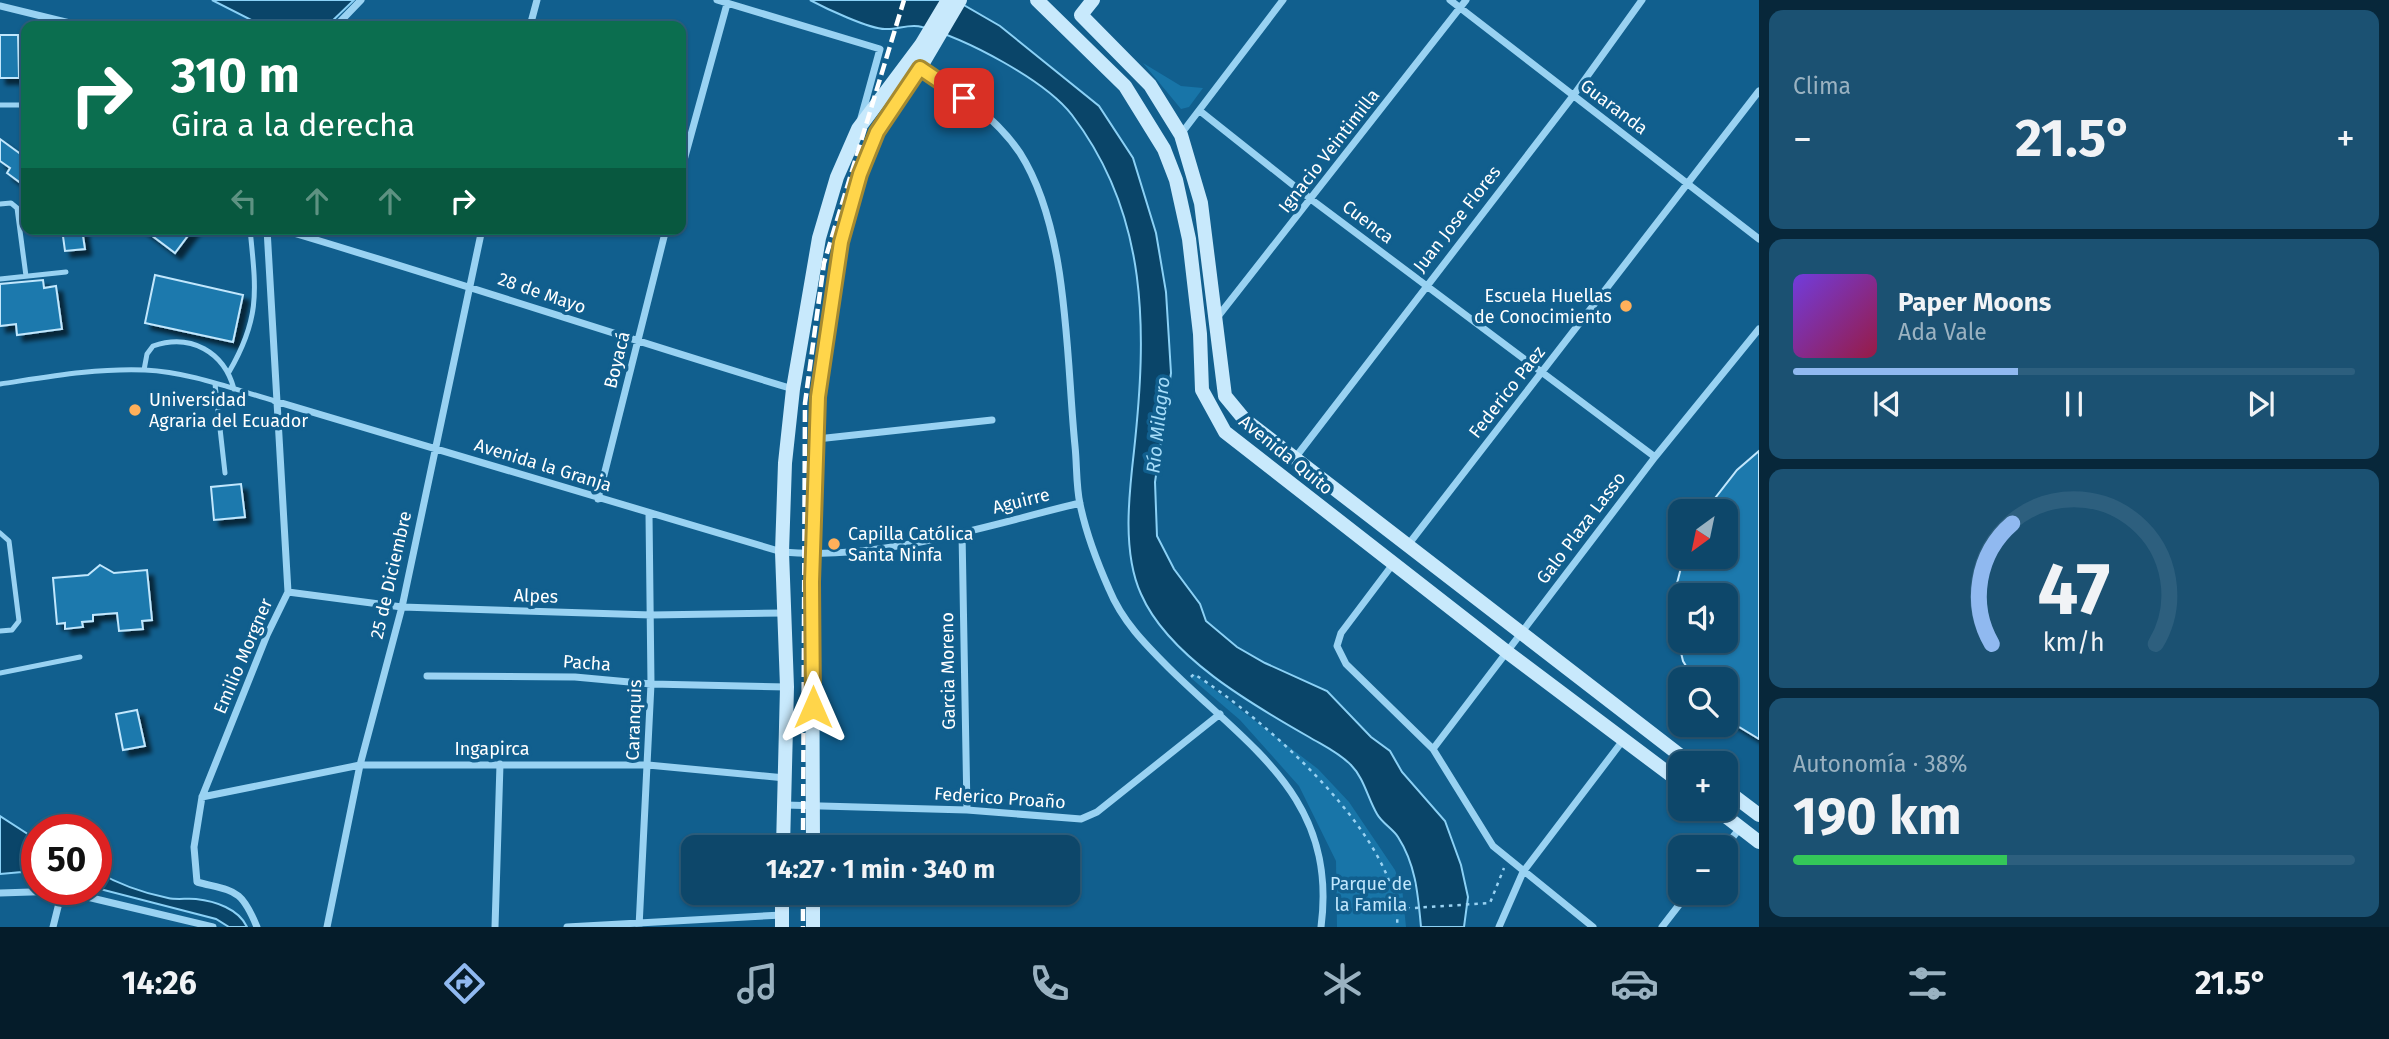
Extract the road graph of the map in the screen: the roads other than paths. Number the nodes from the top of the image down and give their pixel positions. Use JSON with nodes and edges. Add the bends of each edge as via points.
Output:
{"nodes":[{"id":1,"x":361,"y":0,"type":"edge"},
{"id":2,"x":537,"y":0,"type":"edge"},
{"id":3,"x":717,"y":0,"type":"edge"},
{"id":4,"x":948,"y":0,"type":"edge"},
{"id":5,"x":960,"y":0,"type":"edge"},
{"id":6,"x":1037,"y":0,"type":"edge"},
{"id":7,"x":1093,"y":0,"type":"edge"},
{"id":8,"x":1283,"y":0,"type":"edge"},
{"id":9,"x":1450,"y":0,"type":"edge"},
{"id":10,"x":1466,"y":0,"type":"edge"},
{"id":11,"x":1642,"y":0,"type":"edge"},
{"id":12,"x":727,"y":4,"type":"junction"},
{"id":13,"x":0,"y":6,"type":"edge"},
{"id":14,"x":1460,"y":8,"type":"junction"},
{"id":15,"x":1055,"y":15,"type":"junction"},
{"id":16,"x":1081,"y":15,"type":"junction"},
{"id":17,"x":62,"y":21,"type":"edge"},
{"id":18,"x":341,"y":21,"type":"edge"},
{"id":19,"x":531,"y":21,"type":"edge"},
{"id":20,"x":926,"y":47,"type":"junction"},
{"id":21,"x":920,"y":68,"type":"junction"},
{"id":22,"x":1759,"y":92,"type":"edge"},
{"id":23,"x":1573,"y":96,"type":"junction"},
{"id":24,"x":0,"y":105,"type":"edge"},
{"id":25,"x":21,"y":105,"type":"edge"},
{"id":26,"x":1200,"y":111,"type":"junction"},
{"id":27,"x":858,"y":129,"type":"junction"},
{"id":28,"x":1181,"y":135,"type":"junction"},
{"id":29,"x":686,"y":153,"type":"edge"},
{"id":30,"x":1688,"y":184,"type":"junction"},
{"id":31,"x":1312,"y":200,"type":"junction"},
{"id":32,"x":0,"y":204,"type":"edge"},
{"id":33,"x":251,"y":235,"type":"edge"},
{"id":34,"x":267,"y":235,"type":"edge"},
{"id":35,"x":301,"y":235,"type":"edge"},
{"id":36,"x":481,"y":235,"type":"edge"},
{"id":37,"x":665,"y":235,"type":"edge"},
{"id":38,"x":1759,"y":239,"type":"edge"},
{"id":39,"x":66,"y":272,"type":"dead end"},
{"id":40,"x":26,"y":276,"type":"junction"},
{"id":41,"x":0,"y":279,"type":"edge"},
{"id":42,"x":469,"y":285,"type":"junction"},
{"id":43,"x":1426,"y":285,"type":"junction"},
{"id":44,"x":1216,"y":319,"type":"junction"},
{"id":45,"x":1759,"y":329,"type":"edge"},
{"id":46,"x":639,"y":342,"type":"junction"},
{"id":47,"x":144,"y":370,"type":"junction"},
{"id":48,"x":1543,"y":371,"type":"junction"},
{"id":49,"x":229,"y":372,"type":"junction"},
{"id":50,"x":0,"y":384,"type":"edge"},
{"id":51,"x":215,"y":384,"type":"junction"},
{"id":52,"x":234,"y":389,"type":"junction"},
{"id":53,"x":793,"y":389,"type":"junction"},
{"id":54,"x":275,"y":401,"type":"junction"},
{"id":55,"x":992,"y":420,"type":"dead end"},
{"id":56,"x":817,"y":439,"type":"junction"},
{"id":57,"x":436,"y":449,"type":"junction"},
{"id":58,"x":1655,"y":457,"type":"junction"},
{"id":59,"x":1295,"y":458,"type":"junction"},
{"id":60,"x":225,"y":473,"type":"dead end"},
{"id":61,"x":598,"y":499,"type":"junction"},
{"id":62,"x":1080,"y":503,"type":"junction"},
{"id":63,"x":649,"y":514,"type":"junction"},
{"id":64,"x":962,"y":532,"type":"junction"},
{"id":65,"x":0,"y":533,"type":"edge"},
{"id":66,"x":1408,"y":545,"type":"junction"},
{"id":67,"x":782,"y":552,"type":"junction"},
{"id":68,"x":808,"y":554,"type":"junction"},
{"id":69,"x":1393,"y":564,"type":"junction"},
{"id":70,"x":288,"y":592,"type":"junction"},
{"id":71,"x":402,"y":607,"type":"junction"},
{"id":72,"x":783,"y":613,"type":"junction"},
{"id":73,"x":652,"y":615,"type":"junction"},
{"id":74,"x":0,"y":631,"type":"edge"},
{"id":75,"x":1520,"y":635,"type":"junction"},
{"id":76,"x":1507,"y":652,"type":"junction"},
{"id":77,"x":80,"y":657,"type":"dead end"},
{"id":78,"x":0,"y":673,"type":"edge"},
{"id":79,"x":427,"y":676,"type":"dead end"},
{"id":80,"x":651,"y":684,"type":"junction"},
{"id":81,"x":787,"y":687,"type":"junction"},
{"id":82,"x":1220,"y":714,"type":"junction"},
{"id":83,"x":1624,"y":738,"type":"junction"},
{"id":84,"x":1433,"y":749,"type":"junction"},
{"id":85,"x":1674,"y":751,"type":"edge"},
{"id":86,"x":500,"y":764,"type":"junction"},
{"id":87,"x":360,"y":765,"type":"junction"},
{"id":88,"x":648,"y":765,"type":"junction"},
{"id":89,"x":1668,"y":773,"type":"edge"},
{"id":90,"x":785,"y":778,"type":"junction"},
{"id":91,"x":202,"y":797,"type":"junction"},
{"id":92,"x":1738,"y":799,"type":"edge"},
{"id":93,"x":784,"y":805,"type":"junction"},
{"id":94,"x":813,"y":806,"type":"junction"},
{"id":95,"x":967,"y":810,"type":"junction"},
{"id":96,"x":1759,"y":815,"type":"edge"},
{"id":97,"x":1731,"y":821,"type":"edge"},
{"id":98,"x":1740,"y":828,"type":"junction"},
{"id":99,"x":783,"y":835,"type":"edge"},
{"id":100,"x":813,"y":835,"type":"edge"},
{"id":101,"x":1734,"y":835,"type":"edge"},
{"id":102,"x":1759,"y":842,"type":"edge"},
{"id":103,"x":1523,"y":872,"type":"junction"},
{"id":104,"x":21,"y":892,"type":"edge"},
{"id":105,"x":0,"y":893,"type":"edge"},
{"id":106,"x":112,"y":903,"type":"edge"},
{"id":107,"x":58,"y":905,"type":"edge"},
{"id":108,"x":813,"y":905,"type":"edge"},
{"id":109,"x":1679,"y":905,"type":"edge"},
{"id":110,"x":782,"y":921,"type":"edge"},
{"id":111,"x":639,"y":925,"type":"edge"},
{"id":112,"x":53,"y":927,"type":"edge"},
{"id":113,"x":213,"y":927,"type":"edge"},
{"id":114,"x":257,"y":927,"type":"edge"},
{"id":115,"x":327,"y":927,"type":"edge"},
{"id":116,"x":495,"y":927,"type":"edge"},
{"id":117,"x":568,"y":927,"type":"edge"},
{"id":118,"x":813,"y":927,"type":"edge"},
{"id":119,"x":1321,"y":927,"type":"edge"},
{"id":120,"x":1499,"y":927,"type":"edge"},
{"id":121,"x":1593,"y":927,"type":"edge"},
{"id":122,"x":1662,"y":927,"type":"edge"}],
"edges":[{"from":1,"to":18,"type":"street"},
{"from":2,"to":19,"type":"street"},
{"from":3,"to":12,"type":"street"},
{"from":4,"to":20,"type":"main road"},
{"from":5,"to":20,"type":"main road"},
{"from":6,"to":15,"type":"main road","name":"Avenida Quito"},
{"from":7,"to":16,"type":"main road"},
{"from":8,"to":26,"type":"street"},
{"from":9,"to":14,"type":"street","name":"Guaranda"},
{"from":10,"to":14,"type":"street","name":"Ignacio Veintimilla"},
{"from":11,"to":23,"type":"street","name":"Juan Jose Flores"},
{"from":12,"to":27,"type":"street","via":[[880,50]]},
{"from":12,"to":29,"type":"street"},
{"from":13,"to":17,"type":"street"},
{"from":14,"to":23,"type":"street","name":"Guaranda"},
{"from":14,"to":31,"type":"street","name":"Ignacio Veintimilla"},
{"from":15,"to":16,"type":"main road"},
{"from":15,"to":69,"type":"main road","name":"Avenida Quito","via":[[1125,86],[1164,149],[1183,206],[1195,284],[1202,390],[1215,420],[1236,442]]},
{"from":16,"to":28,"type":"main road","name":"Avenida Quito","via":[[1150,85]]},
{"from":20,"to":21,"type":"main road"},
{"from":20,"to":27,"type":"main road"},
{"from":21,"to":56,"type":"main road","via":[[877,132],[841,242],[818,397]]},
{"from":21,"to":62,"type":"street","via":[[1006,136],[1020,153],[1041,196],[1058,262]]},
{"from":22,"to":30,"type":"street","name":"Federico Paez"},
{"from":23,"to":30,"type":"street","name":"Guaranda"},
{"from":23,"to":43,"type":"street","name":"Juan Jose Flores"},
{"from":24,"to":25,"type":"lane"},
{"from":26,"to":28,"type":"street"},
{"from":26,"to":31,"type":"street","name":"Cuenca"},
{"from":27,"to":53,"type":"main road","via":[[837,177],[819,238]]},
{"from":28,"to":44,"type":"main road","name":"Avenida Quito","via":[[1200,203]]},
{"from":30,"to":38,"type":"street","name":"Guaranda"},
{"from":30,"to":48,"type":"street","name":"Federico Paez"},
{"from":31,"to":43,"type":"street","name":"Cuenca"},
{"from":31,"to":44,"type":"street","name":"Ignacio Veintimilla"},
{"from":32,"to":40,"type":"lane","via":[[17,208]]},
{"from":33,"to":49,"type":"lane","via":[[256,289],[253,323]]},
{"from":34,"to":54,"type":"street","name":"Emilio Morgner"},
{"from":35,"to":42,"type":"street","name":"28 de Mayo"},
{"from":36,"to":42,"type":"street","name":"25 de Diciembre"},
{"from":37,"to":46,"type":"street","name":"Boyacá"},
{"from":39,"to":40,"type":"lane"},
{"from":40,"to":41,"type":"lane"},
{"from":42,"to":46,"type":"street","name":"28 de Mayo"},
{"from":42,"to":57,"type":"street","name":"25 de Diciembre"},
{"from":43,"to":48,"type":"street","name":"Cuenca"},
{"from":43,"to":59,"type":"street","name":"Juan Jose Flores"},
{"from":44,"to":59,"type":"main road","name":"Avenida Quito","via":[[1225,396],[1244,419]]},
{"from":45,"to":58,"type":"street","name":"Galo Plaza Lasso"},
{"from":46,"to":53,"type":"street","name":"28 de Mayo"},
{"from":46,"to":61,"type":"street","name":"Boyacá"},
{"from":47,"to":49,"type":"lane","via":[[153,346],[180,342],[204,348],[221,359]]},
{"from":47,"to":50,"type":"lane"},
{"from":47,"to":51,"type":"lane"},
{"from":48,"to":58,"type":"street","name":"Cuenca"},
{"from":48,"to":66,"type":"street","name":"Federico Paez"},
{"from":49,"to":52,"type":"lane"},
{"from":51,"to":52,"type":"lane"},
{"from":51,"to":60,"type":"lane"},
{"from":52,"to":54,"type":"lane"},
{"from":53,"to":67,"type":"main road"},
{"from":54,"to":57,"type":"street","name":"Avenida la Granja"},
{"from":54,"to":70,"type":"street","name":"Emilio Morgner"},
{"from":55,"to":56,"type":"street"},
{"from":56,"to":68,"type":"main road"},
{"from":57,"to":61,"type":"street","name":"Avenida la Granja"},
{"from":57,"to":71,"type":"street","name":"25 de Diciembre"},
{"from":58,"to":75,"type":"street","name":"Galo Plaza Lasso"},
{"from":59,"to":66,"type":"main road","name":"Avenida Quito"},
{"from":61,"to":63,"type":"street","name":"Avenida la Granja"},
{"from":62,"to":64,"type":"street","name":"Aguirre"},
{"from":62,"to":82,"type":"street","via":[[1110,593],[1135,634]]},
{"from":63,"to":67,"type":"street","name":"Avenida la Granja"},
{"from":63,"to":73,"type":"street","name":"Caranquis"},
{"from":64,"to":68,"type":"street","name":"Aguirre","via":[[885,549]]},
{"from":64,"to":95,"type":"street","name":"Garcia Moreno"},
{"from":65,"to":74,"type":"lane","via":[[9,541],[19,621],[12,630]]},
{"from":66,"to":75,"type":"main road","name":"Avenida Quito"},
{"from":67,"to":68,"type":"street","name":"Avenida la Granja"},
{"from":67,"to":72,"type":"main road"},
{"from":68,"to":94,"type":"main road"},
{"from":69,"to":76,"type":"main road","name":"Avenida Quito"},
{"from":69,"to":84,"type":"street","via":[[1341,633],[1337,646],[1346,664]]},
{"from":70,"to":71,"type":"street","name":"Alpes"},
{"from":70,"to":91,"type":"street","name":"Emilio Morgner"},
{"from":71,"to":73,"type":"street","name":"Alpes"},
{"from":71,"to":87,"type":"street","name":"25 de Diciembre"},
{"from":72,"to":73,"type":"street","name":"Alpes"},
{"from":72,"to":81,"type":"main road"},
{"from":73,"to":80,"type":"street","name":"Caranquis"},
{"from":75,"to":76,"type":"street","name":"Galo Plaza Lasso"},
{"from":75,"to":85,"type":"main road","name":"Avenida Quito"},
{"from":76,"to":83,"type":"main road","name":"Avenida Quito"},
{"from":76,"to":84,"type":"street","name":"Galo Plaza Lasso"},
{"from":77,"to":78,"type":"lane"},
{"from":79,"to":80,"type":"street","name":"Pacha","via":[[575,677]]},
{"from":80,"to":81,"type":"street","name":"Pacha"},
{"from":80,"to":88,"type":"street","name":"Caranquis"},
{"from":81,"to":90,"type":"main road"},
{"from":82,"to":95,"type":"street","name":"Federico Proaño","via":[[1081,819]]},
{"from":82,"to":119,"type":"street","via":[[1270,766],[1300,804],[1310,825],[1324,872]]},
{"from":83,"to":89,"type":"main road","name":"Avenida Quito"},
{"from":83,"to":103,"type":"street"},
{"from":84,"to":103,"type":"street","via":[[1493,846]]},
{"from":86,"to":87,"type":"street","name":"Ingapirca"},
{"from":86,"to":88,"type":"street","name":"Ingapirca"},
{"from":86,"to":116,"type":"street"},
{"from":87,"to":91,"type":"street","name":"Ingapirca"},
{"from":87,"to":115,"type":"street","name":"25 de Diciembre"},
{"from":88,"to":90,"type":"street","name":"Ingapirca"},
{"from":88,"to":111,"type":"street","name":"Caranquis"},
{"from":90,"to":93,"type":"main road"},
{"from":91,"to":114,"type":"street","name":"Emilio Morgner","via":[[194,848],[197,882],[239,895],[247,901]]},
{"from":92,"to":96,"type":"main road"},
{"from":93,"to":94,"type":"street","name":"Federico Proaño"},
{"from":93,"to":99,"type":"main road"},
{"from":94,"to":95,"type":"street","name":"Federico Proaño"},
{"from":94,"to":100,"type":"main road"},
{"from":97,"to":98,"type":"main road"},
{"from":98,"to":101,"type":"street"},
{"from":98,"to":102,"type":"main road"},
{"from":103,"to":120,"type":"street"},
{"from":103,"to":121,"type":"street"},
{"from":104,"to":105,"type":"street"},
{"from":106,"to":113,"type":"street"},
{"from":107,"to":112,"type":"street"},
{"from":108,"to":118,"type":"main road"},
{"from":109,"to":122,"type":"street"},
{"from":110,"to":111,"type":"street"},
{"from":111,"to":117,"type":"street"}]}
